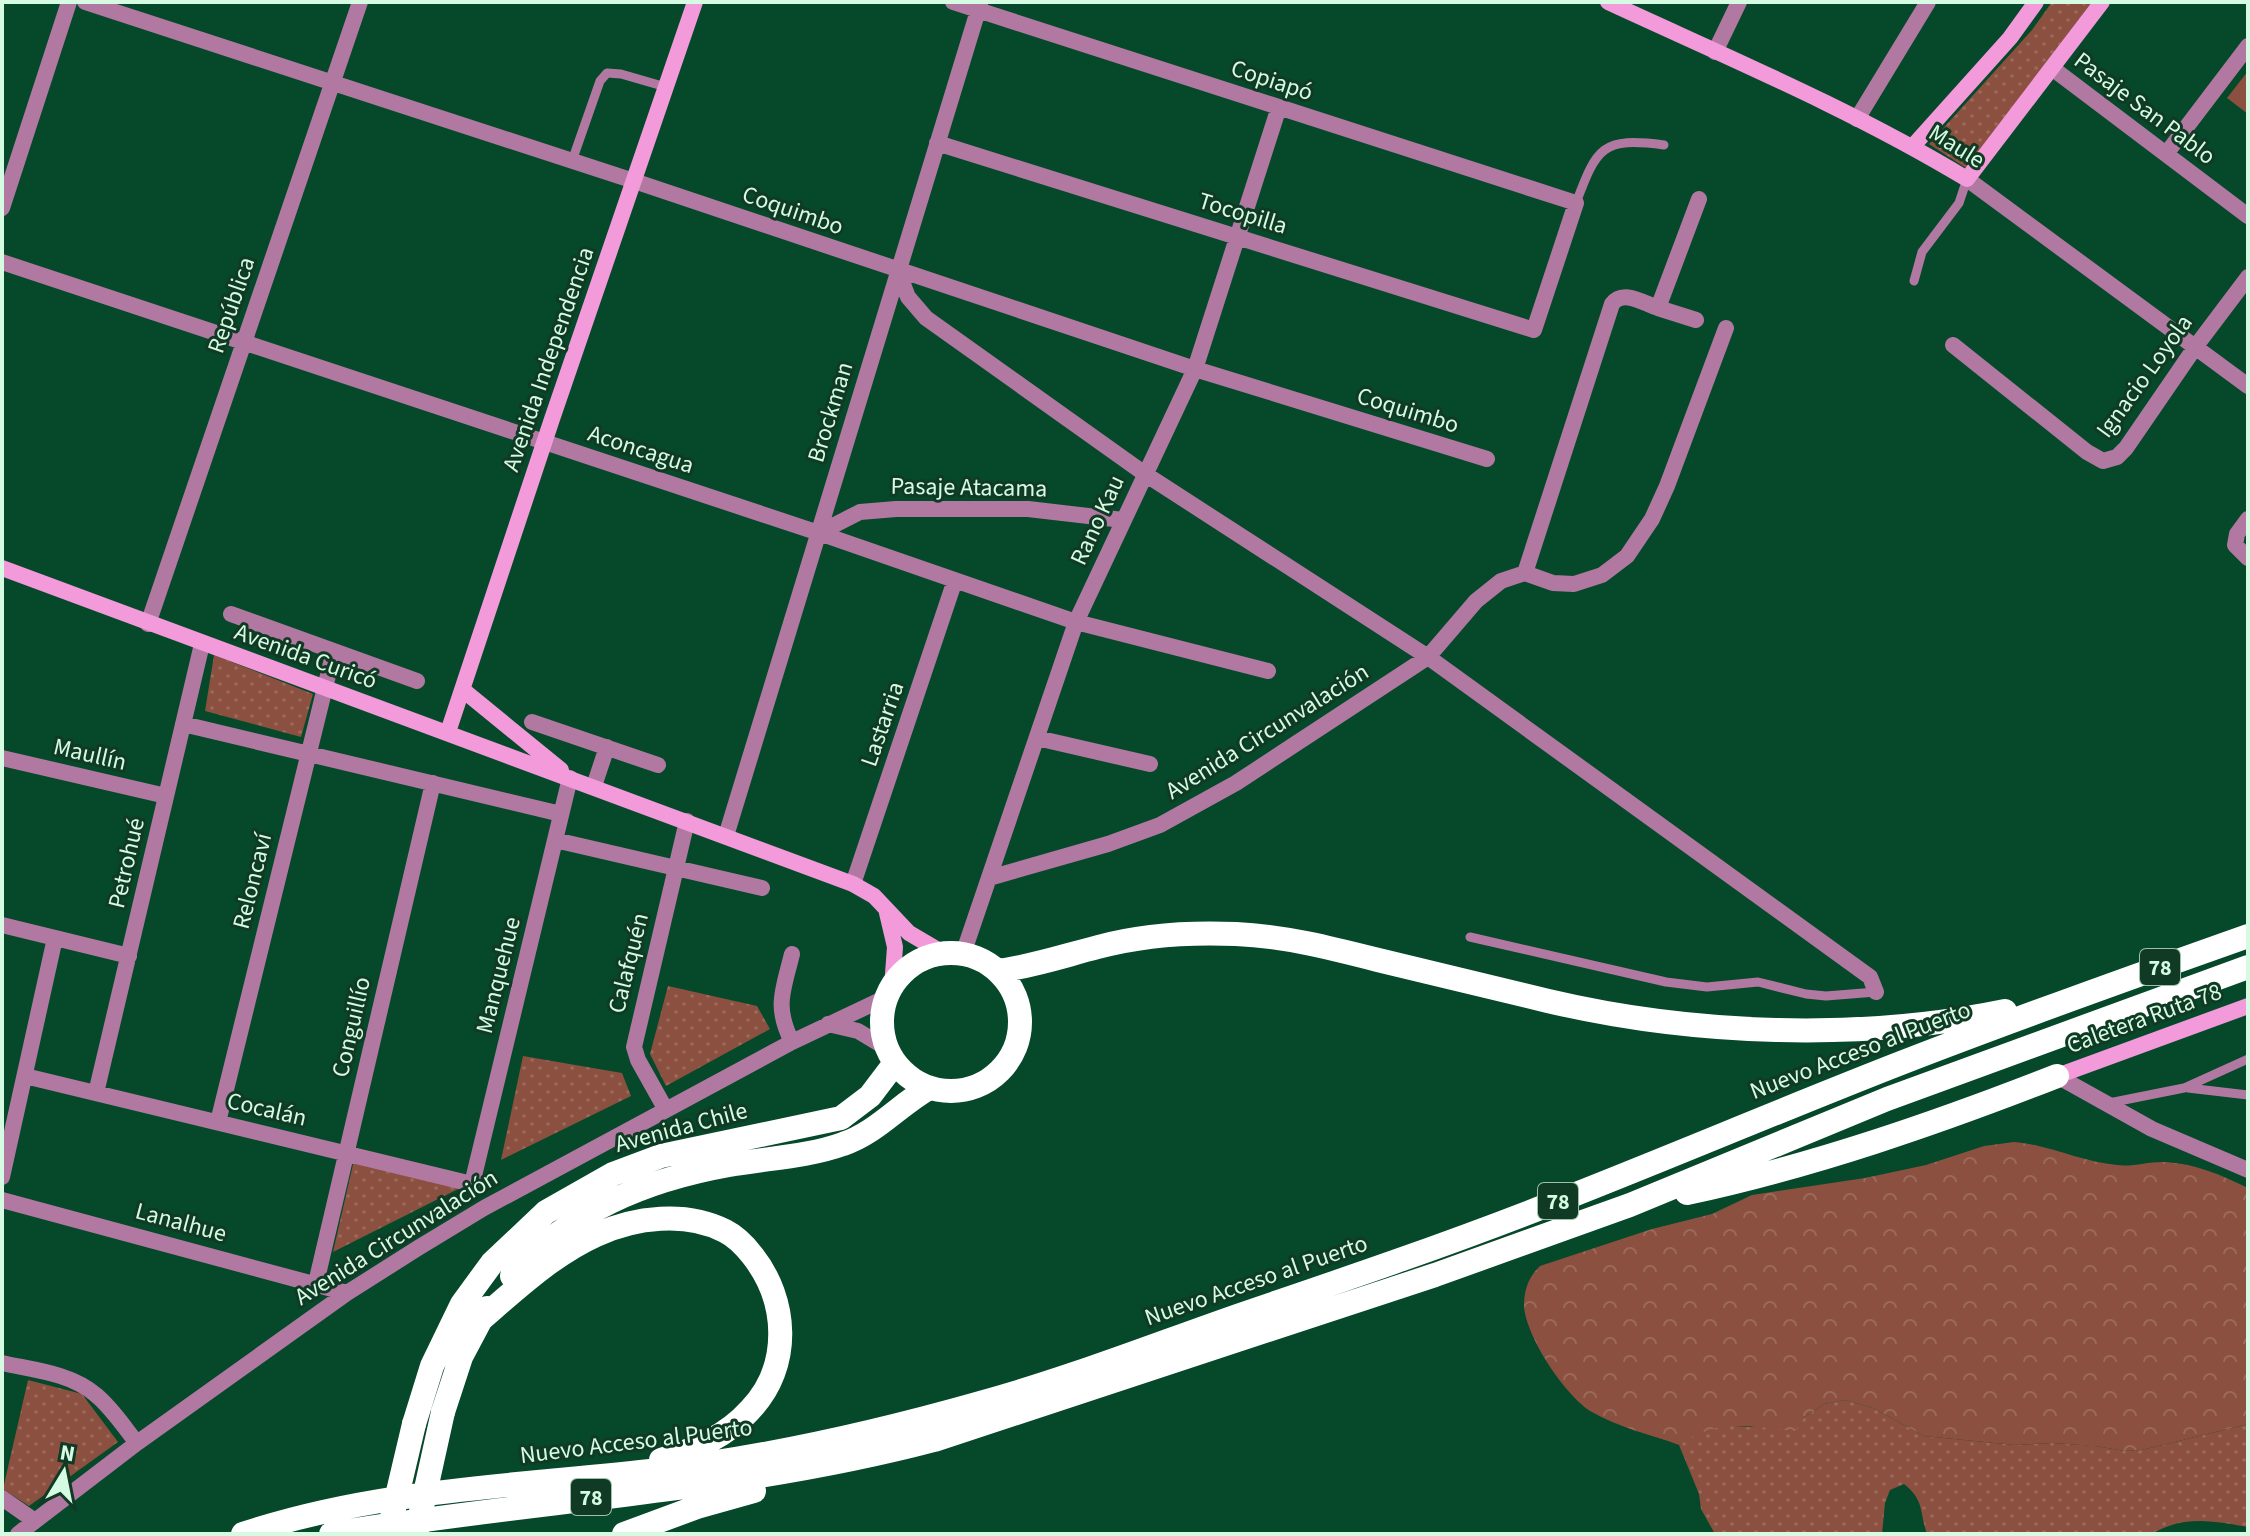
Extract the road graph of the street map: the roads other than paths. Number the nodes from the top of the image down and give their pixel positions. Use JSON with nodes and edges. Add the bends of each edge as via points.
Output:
{"nodes":[{"id":1,"x":69,"y":2,"type":"edge"},
{"id":2,"x":85,"y":2,"type":"edge"},
{"id":3,"x":360,"y":2,"type":"edge"},
{"id":4,"x":695,"y":2,"type":"edge"},
{"id":5,"x":953,"y":2,"type":"edge"},
{"id":6,"x":1608,"y":2,"type":"edge"},
{"id":7,"x":1739,"y":2,"type":"edge"},
{"id":8,"x":1928,"y":2,"type":"edge"},
{"id":9,"x":2036,"y":2,"type":"edge"},
{"id":10,"x":2102,"y":2,"type":"edge"},
{"id":11,"x":979,"y":6,"type":"edge"},
{"id":12,"x":2248,"y":46,"type":"edge"},
{"id":13,"x":1715,"y":52,"type":"junction"},
{"id":14,"x":2052,"y":68,"type":"junction"},
{"id":15,"x":332,"y":83,"type":"junction"},
{"id":16,"x":666,"y":87,"type":"junction"},
{"id":17,"x":1279,"y":107,"type":"junction"},
{"id":18,"x":1857,"y":119,"type":"junction"},
{"id":19,"x":937,"y":143,"type":"junction"},
{"id":20,"x":1664,"y":145,"type":"dead end"},
{"id":21,"x":1913,"y":146,"type":"junction"},
{"id":22,"x":2166,"y":154,"type":"junction"},
{"id":23,"x":572,"y":161,"type":"junction"},
{"id":24,"x":1967,"y":179,"type":"junction"},
{"id":25,"x":634,"y":181,"type":"junction"},
{"id":26,"x":1699,"y":199,"type":"dead end"},
{"id":27,"x":1576,"y":203,"type":"junction"},
{"id":28,"x":2,"y":208,"type":"edge"},
{"id":29,"x":2248,"y":216,"type":"edge"},
{"id":30,"x":1237,"y":236,"type":"junction"},
{"id":31,"x":2,"y":262,"type":"edge"},
{"id":32,"x":898,"y":271,"type":"junction"},
{"id":33,"x":2248,"y":277,"type":"edge"},
{"id":34,"x":1914,"y":281,"type":"dead end"},
{"id":35,"x":1658,"y":308,"type":"junction"},
{"id":36,"x":1696,"y":320,"type":"dead end"},
{"id":37,"x":1726,"y":328,"type":"dead end"},
{"id":38,"x":244,"y":343,"type":"junction"},
{"id":39,"x":1953,"y":345,"type":"dead end"},
{"id":40,"x":2196,"y":346,"type":"junction"},
{"id":41,"x":1195,"y":369,"type":"junction"},
{"id":42,"x":2248,"y":386,"type":"edge"},
{"id":43,"x":544,"y":442,"type":"junction"},
{"id":44,"x":1487,"y":459,"type":"dead end"},
{"id":45,"x":1145,"y":474,"type":"junction"},
{"id":46,"x":2248,"y":519,"type":"edge"},
{"id":47,"x":1123,"y":520,"type":"junction"},
{"id":48,"x":819,"y":533,"type":"junction"},
{"id":49,"x":2248,"y":558,"type":"edge"},
{"id":50,"x":2,"y":568,"type":"edge"},
{"id":51,"x":1525,"y":573,"type":"junction"},
{"id":52,"x":955,"y":580,"type":"junction"},
{"id":53,"x":231,"y":614,"type":"dead end"},
{"id":54,"x":1076,"y":622,"type":"junction"},
{"id":55,"x":148,"y":624,"type":"junction"},
{"id":56,"x":202,"y":644,"type":"junction"},
{"id":57,"x":334,"y":651,"type":"junction"},
{"id":58,"x":1428,"y":657,"type":"junction"},
{"id":59,"x":1268,"y":671,"type":"dead end"},
{"id":60,"x":417,"y":681,"type":"dead end"},
{"id":61,"x":324,"y":690,"type":"junction"},
{"id":62,"x":463,"y":690,"type":"junction"},
{"id":63,"x":532,"y":722,"type":"dead end"},
{"id":64,"x":183,"y":724,"type":"junction"},
{"id":65,"x":448,"y":732,"type":"junction"},
{"id":66,"x":1037,"y":738,"type":"junction"},
{"id":67,"x":607,"y":747,"type":"junction"},
{"id":68,"x":308,"y":754,"type":"junction"},
{"id":69,"x":2,"y":758,"type":"edge"},
{"id":70,"x":1150,"y":764,"type":"dead end"},
{"id":71,"x":658,"y":765,"type":"dead end"},
{"id":72,"x":570,"y":778,"type":"junction"},
{"id":73,"x":433,"y":783,"type":"junction"},
{"id":74,"x":594,"y":786,"type":"junction"},
{"id":75,"x":166,"y":796,"type":"junction"},
{"id":76,"x":561,"y":814,"type":"junction"},
{"id":77,"x":687,"y":821,"type":"junction"},
{"id":78,"x":726,"y":836,"type":"junction"},
{"id":79,"x":555,"y":840,"type":"junction"},
{"id":80,"x":676,"y":868,"type":"junction"},
{"id":81,"x":989,"y":878,"type":"junction"},
{"id":82,"x":853,"y":884,"type":"junction"},
{"id":83,"x":762,"y":888,"type":"dead end"},
{"id":84,"x":887,"y":912,"type":"junction"},
{"id":85,"x":2,"y":925,"type":"edge"},
{"id":86,"x":2248,"y":936,"type":"edge"},
{"id":87,"x":1470,"y":937,"type":"dead end"},
{"id":88,"x":55,"y":938,"type":"junction"},
{"id":89,"x":792,"y":954,"type":"dead end"},
{"id":90,"x":953,"y":954,"type":"junction"},
{"id":91,"x":129,"y":956,"type":"junction"},
{"id":92,"x":2248,"y":967,"type":"edge"},
{"id":93,"x":998,"y":971,"type":"junction"},
{"id":94,"x":889,"y":992,"type":"junction"},
{"id":95,"x":1876,"y":992,"type":"joint"},
{"id":96,"x":2071,"y":998,"type":"junction"},
{"id":97,"x":2248,"y":1006,"type":"edge"},
{"id":98,"x":827,"y":1024,"type":"junction"},
{"id":99,"x":792,"y":1042,"type":"junction"},
{"id":100,"x":892,"y":1056,"type":"junction"},
{"id":101,"x":2248,"y":1059,"type":"edge"},
{"id":102,"x":25,"y":1076,"type":"junction"},
{"id":103,"x":2057,"y":1076,"type":"junction"},
{"id":104,"x":929,"y":1088,"type":"junction"},
{"id":105,"x":2184,"y":1088,"type":"junction"},
{"id":106,"x":96,"y":1093,"type":"junction"},
{"id":107,"x":2248,"y":1095,"type":"edge"},
{"id":108,"x":2105,"y":1104,"type":"junction"},
{"id":109,"x":666,"y":1110,"type":"junction"},
{"id":110,"x":218,"y":1122,"type":"junction"},
{"id":111,"x":346,"y":1153,"type":"junction"},
{"id":112,"x":2248,"y":1170,"type":"edge"},
{"id":113,"x":2,"y":1177,"type":"edge"},
{"id":114,"x":472,"y":1184,"type":"junction"},
{"id":115,"x":2,"y":1200,"type":"edge"},
{"id":116,"x":1630,"y":1205,"type":"junction"},
{"id":117,"x":484,"y":1208,"type":"junction"},
{"id":118,"x":316,"y":1283,"type":"junction"},
{"id":119,"x":347,"y":1293,"type":"junction"},
{"id":120,"x":479,"y":1321,"type":"junction"},
{"id":121,"x":2,"y":1363,"type":"edge"},
{"id":122,"x":137,"y":1443,"type":"junction"},
{"id":123,"x":850,"y":1461,"type":"junction"},
{"id":124,"x":613,"y":1474,"type":"junction"},
{"id":125,"x":2,"y":1498,"type":"edge"},
{"id":126,"x":35,"y":1521,"type":"junction"},
{"id":127,"x":18,"y":1534,"type":"edge"},
{"id":128,"x":243,"y":1534,"type":"edge"},
{"id":129,"x":331,"y":1534,"type":"edge"},
{"id":130,"x":388,"y":1534,"type":"edge"},
{"id":131,"x":416,"y":1534,"type":"edge"},
{"id":132,"x":624,"y":1534,"type":"edge"}],
"edges":[{"from":1,"to":28,"type":"street"},
{"from":2,"to":15,"type":"street","name":"Coquimbo"},
{"from":3,"to":15,"type":"street","name":"República"},
{"from":4,"to":16,"type":"main road","name":"Avenida Independencia"},
{"from":5,"to":11,"type":"street","name":"Copiapó"},
{"from":6,"to":13,"type":"main road","name":"Maule"},
{"from":7,"to":13,"type":"street"},
{"from":8,"to":18,"type":"street"},
{"from":9,"to":21,"type":"main road"},
{"from":10,"to":14,"type":"main road"},
{"from":11,"to":17,"type":"street","name":"Copiapó"},
{"from":11,"to":19,"type":"street","name":"Brockman"},
{"from":12,"to":22,"type":"street"},
{"from":13,"to":18,"type":"main road","name":"Maule"},
{"from":14,"to":22,"type":"street","name":"Pasaje San Pablo"},
{"from":14,"to":24,"type":"main road"},
{"from":15,"to":23,"type":"street","name":"Coquimbo"},
{"from":15,"to":38,"type":"street","name":"República"},
{"from":16,"to":23,"type":"lane","via":[[607,73]]},
{"from":16,"to":25,"type":"main road","name":"Avenida Independencia"},
{"from":17,"to":27,"type":"street","name":"Copiapó"},
{"from":17,"to":30,"type":"street","name":"Rano Kau"},
{"from":18,"to":21,"type":"main road","name":"Maule"},
{"from":19,"to":30,"type":"street","name":"Tocopilla"},
{"from":19,"to":32,"type":"street","name":"Brockman"},
{"from":20,"to":27,"type":"lane","via":[[1637,141],[1603,150],[1591,163]]},
{"from":21,"to":24,"type":"main road","name":"Maule"},
{"from":22,"to":29,"type":"street","name":"Pasaje San Pablo"},
{"from":23,"to":25,"type":"street","name":"Coquimbo"},
{"from":24,"to":34,"type":"lane","via":[[1959,203],[1922,252]]},
{"from":24,"to":40,"type":"street","name":"Maule"},
{"from":25,"to":32,"type":"street","name":"Coquimbo"},
{"from":25,"to":43,"type":"main road","name":"Avenida Independencia"},
{"from":26,"to":35,"type":"street"},
{"from":27,"to":30,"type":"street","name":"Tocopilla","via":[[1534,330]]},
{"from":30,"to":41,"type":"street","name":"Rano Kau"},
{"from":31,"to":38,"type":"street","name":"Aconcagua"},
{"from":32,"to":41,"type":"street","name":"Coquimbo"},
{"from":32,"to":45,"type":"street","via":[[908,297],[926,318]]},
{"from":32,"to":48,"type":"street","name":"Brockman"},
{"from":33,"to":40,"type":"street","name":"Ignacio Loyola"},
{"from":35,"to":36,"type":"street"},
{"from":35,"to":51,"type":"street","via":[[1624,296],[1612,304]]},
{"from":37,"to":51,"type":"street","via":[[1667,486],[1627,556],[1602,575],[1574,584]]},
{"from":38,"to":43,"type":"street","name":"Aconcagua"},
{"from":38,"to":55,"type":"street","name":"República"},
{"from":39,"to":40,"type":"street","name":"Ignacio Loyola","via":[[2103,461],[2126,448]]},
{"from":40,"to":42,"type":"street","name":"Maule"},
{"from":41,"to":44,"type":"street","name":"Coquimbo"},
{"from":41,"to":45,"type":"street","name":"Rano Kau"},
{"from":43,"to":48,"type":"street","name":"Aconcagua"},
{"from":43,"to":62,"type":"main road","name":"Avenida Independencia"},
{"from":45,"to":47,"type":"street","name":"Rano Kau"},
{"from":45,"to":58,"type":"street"},
{"from":46,"to":49,"type":"street","via":[[2235,545]]},
{"from":47,"to":48,"type":"street","name":"Pasaje Atacama","via":[[1028,509],[896,509],[860,512]]},
{"from":47,"to":54,"type":"street","name":"Rano Kau"},
{"from":48,"to":52,"type":"street","name":"Aconcagua"},
{"from":48,"to":78,"type":"street","name":"Brockman"},
{"from":50,"to":55,"type":"main road","name":"Avenida Curicó"},
{"from":51,"to":58,"type":"street","name":"Avenida Circunvalación","via":[[1501,581],[1476,601]]},
{"from":52,"to":54,"type":"street","name":"Aconcagua"},
{"from":52,"to":82,"type":"street","name":"Lastarria"},
{"from":53,"to":57,"type":"street","name":"Avenida Curicó"},
{"from":54,"to":59,"type":"street","name":"Aconcagua"},
{"from":54,"to":66,"type":"street","name":"Rano Kau"},
{"from":55,"to":56,"type":"main road","name":"Avenida Curicó"},
{"from":56,"to":61,"type":"main road","name":"Avenida Curicó"},
{"from":56,"to":64,"type":"street","name":"Petrohué"},
{"from":57,"to":60,"type":"street","name":"Avenida Curicó"},
{"from":57,"to":61,"type":"street","name":"Reloncaví"},
{"from":58,"to":81,"type":"street","name":"Avenida Circunvalación","via":[[1273,760],[1160,825]]},
{"from":58,"to":95,"type":"street","via":[[1870,977]]},
{"from":61,"to":65,"type":"main road","name":"Avenida Curicó"},
{"from":61,"to":68,"type":"street","name":"Reloncaví"},
{"from":62,"to":65,"type":"main road","name":"Avenida Independencia"},
{"from":62,"to":72,"type":"main road"},
{"from":63,"to":67,"type":"street"},
{"from":64,"to":68,"type":"street"},
{"from":64,"to":75,"type":"street","name":"Petrohué"},
{"from":65,"to":72,"type":"main road","name":"Avenida Curicó"},
{"from":66,"to":70,"type":"street"},
{"from":66,"to":81,"type":"street","name":"Rano Kau"},
{"from":67,"to":71,"type":"street"},
{"from":67,"to":74,"type":"street"},
{"from":68,"to":73,"type":"street"},
{"from":68,"to":110,"type":"street","name":"Reloncaví"},
{"from":69,"to":75,"type":"street","name":"Maullín"},
{"from":72,"to":74,"type":"main road","name":"Avenida Curicó"},
{"from":72,"to":76,"type":"street","name":"Manquehue"},
{"from":73,"to":76,"type":"street"},
{"from":73,"to":111,"type":"street","name":"Conguillío"},
{"from":74,"to":77,"type":"main road","name":"Avenida Curicó"},
{"from":75,"to":91,"type":"street","name":"Petrohué"},
{"from":76,"to":79,"type":"street","name":"Manquehue"},
{"from":77,"to":78,"type":"main road","name":"Avenida Curicó"},
{"from":77,"to":80,"type":"street","name":"Calafquén"},
{"from":78,"to":82,"type":"main road","name":"Avenida Curicó"},
{"from":79,"to":80,"type":"street"},
{"from":79,"to":114,"type":"street","name":"Manquehue"},
{"from":80,"to":83,"type":"street"},
{"from":80,"to":109,"type":"street","name":"Calafquén","via":[[634,1047]]},
{"from":81,"to":90,"type":"street","name":"Rano Kau"},
{"from":82,"to":84,"type":"main road","name":"Avenida Curicó","via":[[874,896]]},
{"from":84,"to":90,"type":"main road","name":"Avenida Curicó","via":[[909,933]]},
{"from":84,"to":94,"type":"main road","via":[[895,947]]},
{"from":85,"to":88,"type":"street"},
{"from":86,"to":96,"type":"highway","name":"Nuevo Acceso al Puerto","number":"78"},
{"from":87,"to":95,"type":"lane","via":[[1666,982],[1707,987],[1758,982],[1826,996]]},
{"from":88,"to":91,"type":"street"},
{"from":88,"to":102,"type":"street"},
{"from":89,"to":99,"type":"street","via":[[780,1011]]},
{"from":90,"to":93,"type":"highway"},
{"from":90,"to":94,"type":"highway","via":[[914,964]]},
{"from":91,"to":106,"type":"street","name":"Petrohué"},
{"from":92,"to":116,"type":"highway","name":"Nuevo Acceso al Puerto","number":"78","via":[[1887,1099]]},
{"from":93,"to":96,"type":"highway","via":[[1132,940],[1236,934],[1312,944],[1566,1005],[1690,1024],[1797,1029],[1920,1025]]},
{"from":93,"to":104,"type":"highway","via":[[1009,983],[1020,1012],[1012,1058],[976,1087]]},
{"from":94,"to":98,"type":"street","name":"Avenida Circunvalación"},
{"from":94,"to":100,"type":"highway","via":[[882,1023]]},
{"from":96,"to":124,"type":"highway","name":"Nuevo Acceso al Puerto","number":"78","via":[[1563,1200],[1038,1385],[822,1444]]},
{"from":97,"to":103,"type":"main road","name":"Caletera Ruta 78"},
{"from":98,"to":99,"type":"street","name":"Avenida Circunvalación"},
{"from":98,"to":100,"type":"street","via":[[858,1031]]},
{"from":99,"to":109,"type":"street","name":"Avenida Circunvalación"},
{"from":100,"to":104,"type":"highway","via":[[905,1074]]},
{"from":100,"to":130,"type":"highway","name":"Avenida Chile","bridge":true,"via":[[870,1096],[841,1118],[661,1156],[600,1180],[546,1212],[492,1263],[462,1304],[432,1366]]},
{"from":101,"to":105,"type":"lane"},
{"from":102,"to":106,"type":"street","name":"Cocalán"},
{"from":102,"to":113,"type":"street"},
{"from":103,"to":108,"type":"street"},
{"from":103,"to":116,"type":"highway","via":[[1815,1159]]},
{"from":104,"to":120,"type":"highway","name":"Avenida Chile","via":[[847,1143],[686,1174],[605,1203],[532,1256]]},
{"from":105,"to":107,"type":"lane"},
{"from":105,"to":108,"type":"lane"},
{"from":106,"to":110,"type":"street","name":"Cocalán"},
{"from":108,"to":112,"type":"street"},
{"from":109,"to":117,"type":"street","name":"Avenida Circunvalación"},
{"from":110,"to":111,"type":"street","name":"Cocalán"},
{"from":111,"to":114,"type":"street","name":"Cocalán"},
{"from":111,"to":118,"type":"street","name":"Conguillío"},
{"from":114,"to":117,"type":"street"},
{"from":115,"to":118,"type":"street","name":"Lanalhue"},
{"from":116,"to":123,"type":"highway","name":"Nuevo Acceso al Puerto","number":"78","via":[[994,1422]]},
{"from":117,"to":119,"type":"street","name":"Avenida Circunvalación"},
{"from":118,"to":119,"type":"street","name":"Lanalhue"},
{"from":119,"to":122,"type":"street","name":"Avenida Circunvalación"},
{"from":120,"to":124,"type":"highway","via":[[576,1245],[631,1223],[675,1218],[701,1222],[727,1232],[746,1248],[773,1287],[781,1312],[777,1364],[765,1389],[752,1409],[709,1442]]},
{"from":120,"to":131,"type":"highway","name":"Avenida Chile","bridge":true,"via":[[443,1412]]},
{"from":121,"to":122,"type":"street","via":[[86,1387]]},
{"from":122,"to":126,"type":"street","name":"Avenida Circunvalación"},
{"from":123,"to":129,"type":"highway","name":"Nuevo Acceso al Puerto","number":"78"},
{"from":123,"to":132,"type":"highway"},
{"from":124,"to":128,"type":"highway","name":"Nuevo Acceso al Puerto","number":"78","via":[[388,1499]]},
{"from":125,"to":126,"type":"street"},
{"from":126,"to":127,"type":"street","name":"Avenida Circunvalación"}]}
